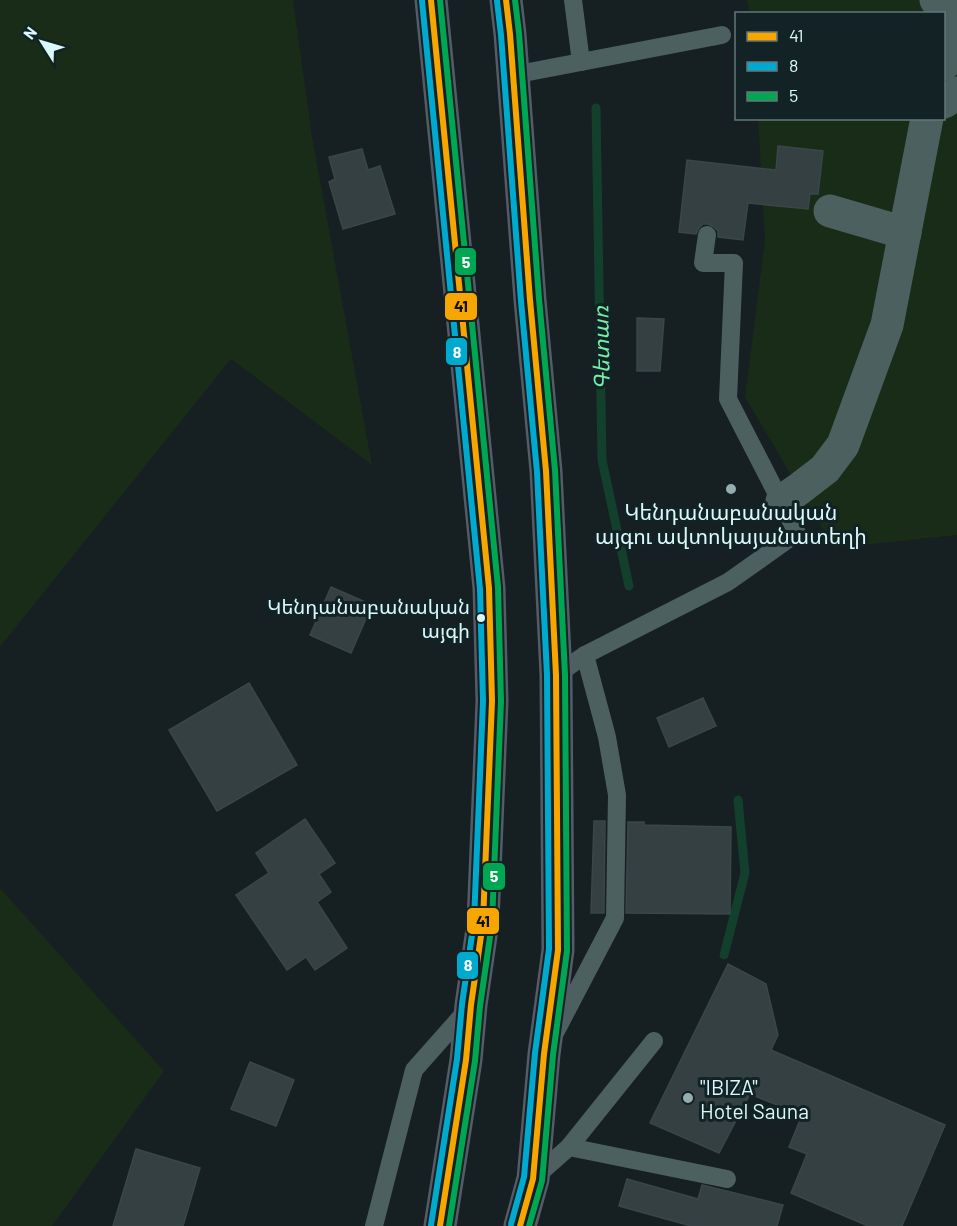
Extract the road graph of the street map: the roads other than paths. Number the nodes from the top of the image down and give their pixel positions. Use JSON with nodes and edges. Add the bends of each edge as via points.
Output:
{"nodes":[{"id":1,"x":431,"y":0,"type":"edge"},
{"id":2,"x":506,"y":0,"type":"edge"},
{"id":3,"x":573,"y":0,"type":"edge"},
{"id":4,"x":936,"y":0,"type":"edge"},
{"id":5,"x":957,"y":16,"type":"edge"},
{"id":6,"x":957,"y":22,"type":"edge"},
{"id":7,"x":722,"y":35,"type":"dead end"},
{"id":8,"x":945,"y":61,"type":"edge"},
{"id":9,"x":581,"y":62,"type":"junction"},
{"id":10,"x":513,"y":75,"type":"junction"},
{"id":11,"x":927,"y":120,"type":"edge"},
{"id":12,"x":830,"y":211,"type":"dead end"},
{"id":13,"x":905,"y":232,"type":"junction"},
{"id":14,"x":707,"y":236,"type":"dead end"},
{"id":15,"x":782,"y":501,"type":"junction"},
{"id":16,"x":585,"y":655,"type":"junction"},
{"id":17,"x":556,"y":675,"type":"junction"},
{"id":18,"x":471,"y":1005,"type":"junction"},
{"id":19,"x":654,"y":1041,"type":"dead end"},
{"id":20,"x":544,"y":1054,"type":"junction"},
{"id":21,"x":569,"y":1147,"type":"junction"},
{"id":22,"x":533,"y":1179,"type":"junction"},
{"id":23,"x":727,"y":1179,"type":"dead end"},
{"id":24,"x":374,"y":1226,"type":"edge"},
{"id":25,"x":440,"y":1226,"type":"edge"},
{"id":26,"x":520,"y":1226,"type":"edge"}],
"edges":[{"from":1,"to":18,"type":"highway","via":[[489,588],[492,701],[483,922]]},
{"from":2,"to":10,"type":"highway"},
{"from":3,"to":9,"type":"lane"},
{"from":4,"to":5,"type":"street"},
{"from":6,"to":8,"type":"street"},
{"from":7,"to":9,"type":"lane"},
{"from":9,"to":10,"type":"lane"},
{"from":10,"to":17,"type":"highway","via":[[546,471]]},
{"from":11,"to":13,"type":"street"},
{"from":12,"to":13,"type":"street"},
{"from":13,"to":15,"type":"street","via":[[887,325],[843,445],[825,469]]},
{"from":14,"to":15,"type":"lane","via":[[703,263],[734,263],[728,399]]},
{"from":15,"to":16,"type":"lane","via":[[797,533],[728,582]]},
{"from":16,"to":17,"type":"lane"},
{"from":16,"to":20,"type":"lane","via":[[607,737],[617,795],[615,918]]},
{"from":17,"to":20,"type":"highway","via":[[558,950]]},
{"from":18,"to":24,"type":"lane","via":[[414,1070]]},
{"from":18,"to":25,"type":"highway"},
{"from":19,"to":21,"type":"lane"},
{"from":20,"to":22,"type":"highway"},
{"from":21,"to":22,"type":"lane"},
{"from":21,"to":23,"type":"lane"},
{"from":22,"to":26,"type":"highway"}]}
